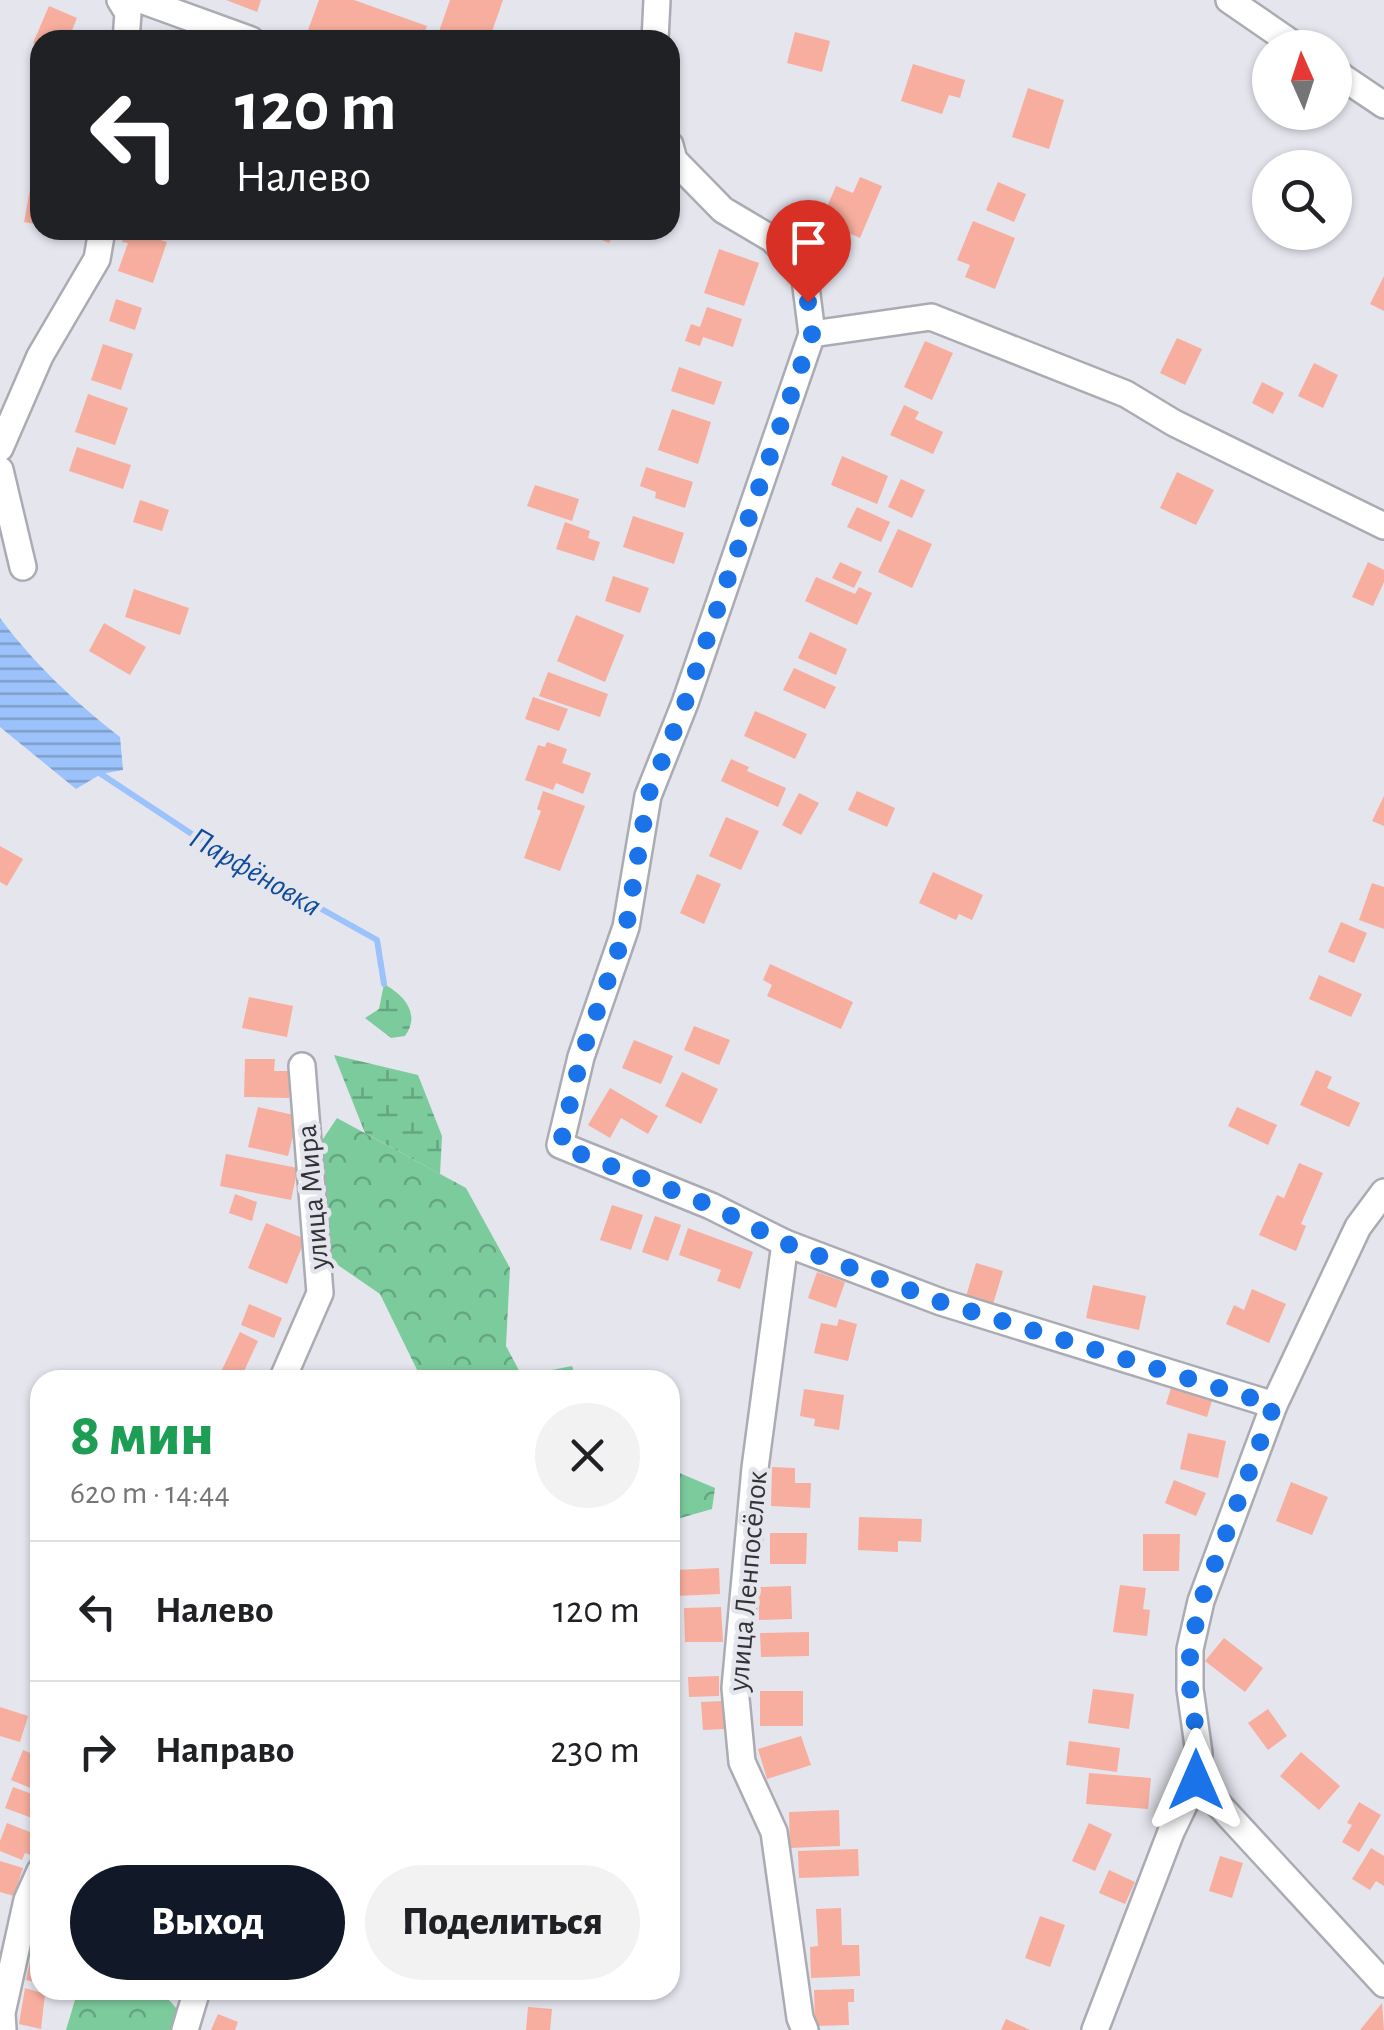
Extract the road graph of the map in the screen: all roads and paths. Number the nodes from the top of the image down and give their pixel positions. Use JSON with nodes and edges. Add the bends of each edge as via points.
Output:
{"nodes":[{"id":1,"x":120,"y":0,"type":"edge"},
{"id":2,"x":141,"y":0,"type":"edge"},
{"id":3,"x":656,"y":0,"type":"edge"},
{"id":4,"x":1229,"y":0,"type":"edge"},
{"id":5,"x":127,"y":30,"type":"edge"},
{"id":6,"x":224,"y":30,"type":"edge"},
{"id":7,"x":655,"y":30,"type":"edge"},
{"id":8,"x":1273,"y":30,"type":"edge"},
{"id":9,"x":1352,"y":83,"type":"edge"},
{"id":10,"x":1384,"y":105,"type":"edge"},
{"id":11,"x":680,"y":166,"type":"edge"},
{"id":12,"x":100,"y":240,"type":"edge"},
{"id":13,"x":812,"y":334,"type":"junction"},
{"id":14,"x":0,"y":448,"type":"edge"},
{"id":15,"x":0,"y":470,"type":"edge"},
{"id":16,"x":1384,"y":526,"type":"edge"},
{"id":17,"x":23,"y":567,"type":"dead end"},
{"id":18,"x":302,"y":1066,"type":"dead end"},
{"id":19,"x":1384,"y":1192,"type":"edge"},
{"id":20,"x":785,"y":1243,"type":"junction"},
{"id":21,"x":286,"y":1370,"type":"edge"},
{"id":22,"x":1274,"y":1405,"type":"junction"},
{"id":23,"x":1196,"y":1780,"type":"junction"},
{"id":24,"x":30,"y":1895,"type":"edge"},
{"id":25,"x":1384,"y":1984,"type":"edge"},
{"id":26,"x":194,"y":2000,"type":"edge"},
{"id":27,"x":3,"y":2030,"type":"edge"},
{"id":28,"x":185,"y":2030,"type":"edge"},
{"id":29,"x":804,"y":2030,"type":"edge"},
{"id":30,"x":1095,"y":2030,"type":"edge"}],
"edges":[{"from":1,"to":5,"type":"street"},
{"from":2,"to":6,"type":"street"},
{"from":3,"to":7,"type":"street"},
{"from":4,"to":8,"type":"street"},
{"from":9,"to":10,"type":"street"},
{"from":11,"to":13,"type":"street","via":[[724,210],[772,239],[804,271]]},
{"from":12,"to":14,"type":"street"},
{"from":13,"to":16,"type":"street","via":[[932,318],[1126,394]]},
{"from":13,"to":20,"type":"street","via":[[648,796],[626,928],[581,1057],[560,1146],[712,1206]]},
{"from":15,"to":17,"type":"street"},
{"from":18,"to":21,"type":"street","name":"улица Мира","via":[[320,1293]]},
{"from":19,"to":22,"type":"street","via":[[1358,1227]]},
{"from":20,"to":22,"type":"street","via":[[941,1302]]},
{"from":20,"to":29,"type":"street","name":"улица Ленпосёлок","via":[[735,1688],[742,1762],[774,1832]]},
{"from":22,"to":23,"type":"street","via":[[1201,1601],[1190,1649]]},
{"from":23,"to":25,"type":"street"},
{"from":23,"to":30,"type":"street"},
{"from":24,"to":27,"type":"street"},
{"from":26,"to":28,"type":"street"}]}
